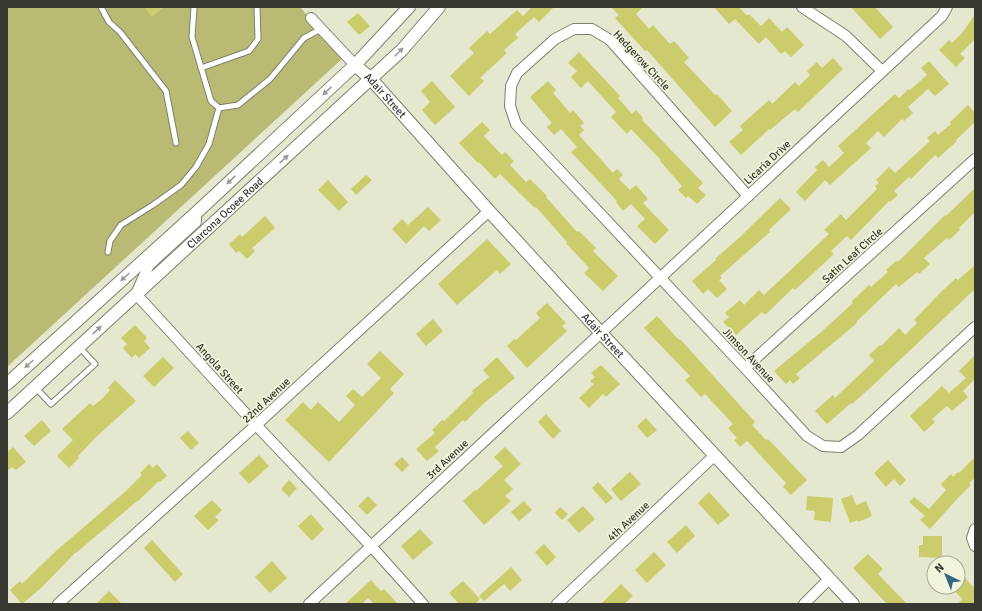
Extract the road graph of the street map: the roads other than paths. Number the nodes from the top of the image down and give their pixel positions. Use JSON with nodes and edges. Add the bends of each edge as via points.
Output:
{"nodes":[{"id":1,"x":101,"y":7,"type":"edge"},
{"id":2,"x":194,"y":7,"type":"edge"},
{"id":3,"x":257,"y":7,"type":"edge"},
{"id":4,"x":409,"y":7,"type":"edge"},
{"id":5,"x":439,"y":7,"type":"edge"},
{"id":6,"x":802,"y":7,"type":"edge"},
{"id":7,"x":947,"y":7,"type":"edge"},
{"id":8,"x":311,"y":18,"type":"dead end"},
{"id":9,"x":321,"y":29,"type":"junction"},
{"id":10,"x":355,"y":65,"type":"junction"},
{"id":11,"x":201,"y":68,"type":"junction"},
{"id":12,"x":882,"y":71,"type":"junction"},
{"id":13,"x":371,"y":79,"type":"junction"},
{"id":14,"x":219,"y":108,"type":"junction"},
{"id":15,"x":176,"y":143,"type":"dead end"},
{"id":16,"x":975,"y":159,"type":"edge"},
{"id":17,"x":748,"y":196,"type":"junction"},
{"id":18,"x":489,"y":211,"type":"junction"},
{"id":19,"x":196,"y":213,"type":"junction"},
{"id":20,"x":108,"y":252,"type":"dead end"},
{"id":21,"x":660,"y":279,"type":"junction"},
{"id":22,"x":136,"y":294,"type":"junction"},
{"id":23,"x":975,"y":327,"type":"edge"},
{"id":24,"x":601,"y":333,"type":"junction"},
{"id":25,"x":79,"y":347,"type":"junction"},
{"id":26,"x":745,"y":368,"type":"junction"},
{"id":27,"x":7,"y":384,"type":"edge"},
{"id":28,"x":36,"y":387,"type":"junction"},
{"id":29,"x":7,"y":413,"type":"edge"},
{"id":30,"x":256,"y":425,"type":"junction"},
{"id":31,"x":714,"y":456,"type":"junction"},
{"id":32,"x":975,"y":529,"type":"edge"},
{"id":33,"x":371,"y":546,"type":"junction"},
{"id":34,"x":975,"y":546,"type":"edge"},
{"id":35,"x":829,"y":579,"type":"junction"},
{"id":36,"x":58,"y":604,"type":"edge"},
{"id":37,"x":309,"y":604,"type":"edge"},
{"id":38,"x":423,"y":604,"type":"edge"},
{"id":39,"x":558,"y":604,"type":"edge"},
{"id":40,"x":804,"y":604,"type":"edge"},
{"id":41,"x":853,"y":604,"type":"edge"}],
"edges":[{"from":1,"to":15,"type":"lane","via":[[109,22],[120,32],[166,91]]},
{"from":2,"to":11,"type":"lane","via":[[192,37]]},
{"from":3,"to":11,"type":"lane","via":[[258,39],[249,51]]},
{"from":4,"to":10,"type":"street","name":"Clarcona Ocoee Road"},
{"from":13,"to":5,"type":"street","name":"Clarcona Ocoee Road","one_way":true,"via":[[402,50]]},
{"from":6,"to":12,"type":"street","via":[[846,36]]},
{"from":7,"to":12,"type":"street","name":"Licaria Drive","via":[[942,16]]},
{"from":8,"to":9,"type":"street"},
{"from":9,"to":10,"type":"street"},
{"from":9,"to":14,"type":"lane","via":[[304,38],[270,79],[238,105]]},
{"from":10,"to":13,"type":"street","name":"Adair Street"},
{"from":10,"to":19,"type":"street","name":"Clarcona Ocoee Road","one_way":true},
{"from":11,"to":14,"type":"lane","via":[[212,100]]},
{"from":12,"to":17,"type":"street","name":"Licaria Drive"},
{"from":13,"to":18,"type":"street","name":"Adair Street"},
{"from":22,"to":13,"type":"street","name":"Clarcona Ocoee Road","one_way":true},
{"from":14,"to":20,"type":"lane","via":[[209,144],[196,167],[181,185],[121,225],[110,241]]},
{"from":16,"to":26,"type":"street","name":"Satin Leaf Circle"},
{"from":17,"to":21,"type":"street","name":"Licaria Drive"},
{"from":17,"to":21,"type":"street","name":"Hedgerow Circle","via":[[610,40],[592,29],[574,29],[555,39],[517,74],[511,86],[510,106],[516,124]]},
{"from":18,"to":24,"type":"street","name":"Adair Street"},
{"from":18,"to":30,"type":"street","name":"22nd Avenue"},
{"from":19,"to":22,"type":"street","via":[[196,222],[150,265]]},
{"from":19,"to":27,"type":"street","name":"Clarcona Ocoee Road","one_way":true},
{"from":21,"to":24,"type":"street","name":"Licaria Drive"},
{"from":21,"to":26,"type":"street","name":"Jimson Avenue"},
{"from":25,"to":22,"type":"street","name":"Clarcona Ocoee Road","one_way":true},
{"from":22,"to":30,"type":"street","name":"Angola Street"},
{"from":23,"to":26,"type":"street","name":"Jimson Avenue","via":[[858,435],[841,447],[823,446],[807,436]]},
{"from":24,"to":31,"type":"street","name":"Adair Street"},
{"from":24,"to":33,"type":"street","name":"3rd Avenue"},
{"from":25,"to":28,"type":"street","name":"Clarcona Ocoee Road"},
{"from":25,"to":28,"type":"lane","via":[[94,364],[51,404]]},
{"from":28,"to":29,"type":"street","name":"Clarcona Ocoee Road"},
{"from":30,"to":33,"type":"street","name":"Angola Street"},
{"from":30,"to":36,"type":"street","name":"22nd Avenue"},
{"from":31,"to":35,"type":"street","name":"Adair Street"},
{"from":31,"to":39,"type":"street","name":"4th Avenue"},
{"from":32,"to":34,"type":"street","via":[[972,538]]},
{"from":33,"to":37,"type":"street","name":"3rd Avenue"},
{"from":33,"to":38,"type":"street","name":"Angola Street"},
{"from":35,"to":40,"type":"street"},
{"from":35,"to":41,"type":"street","name":"Adair Street"}]}
